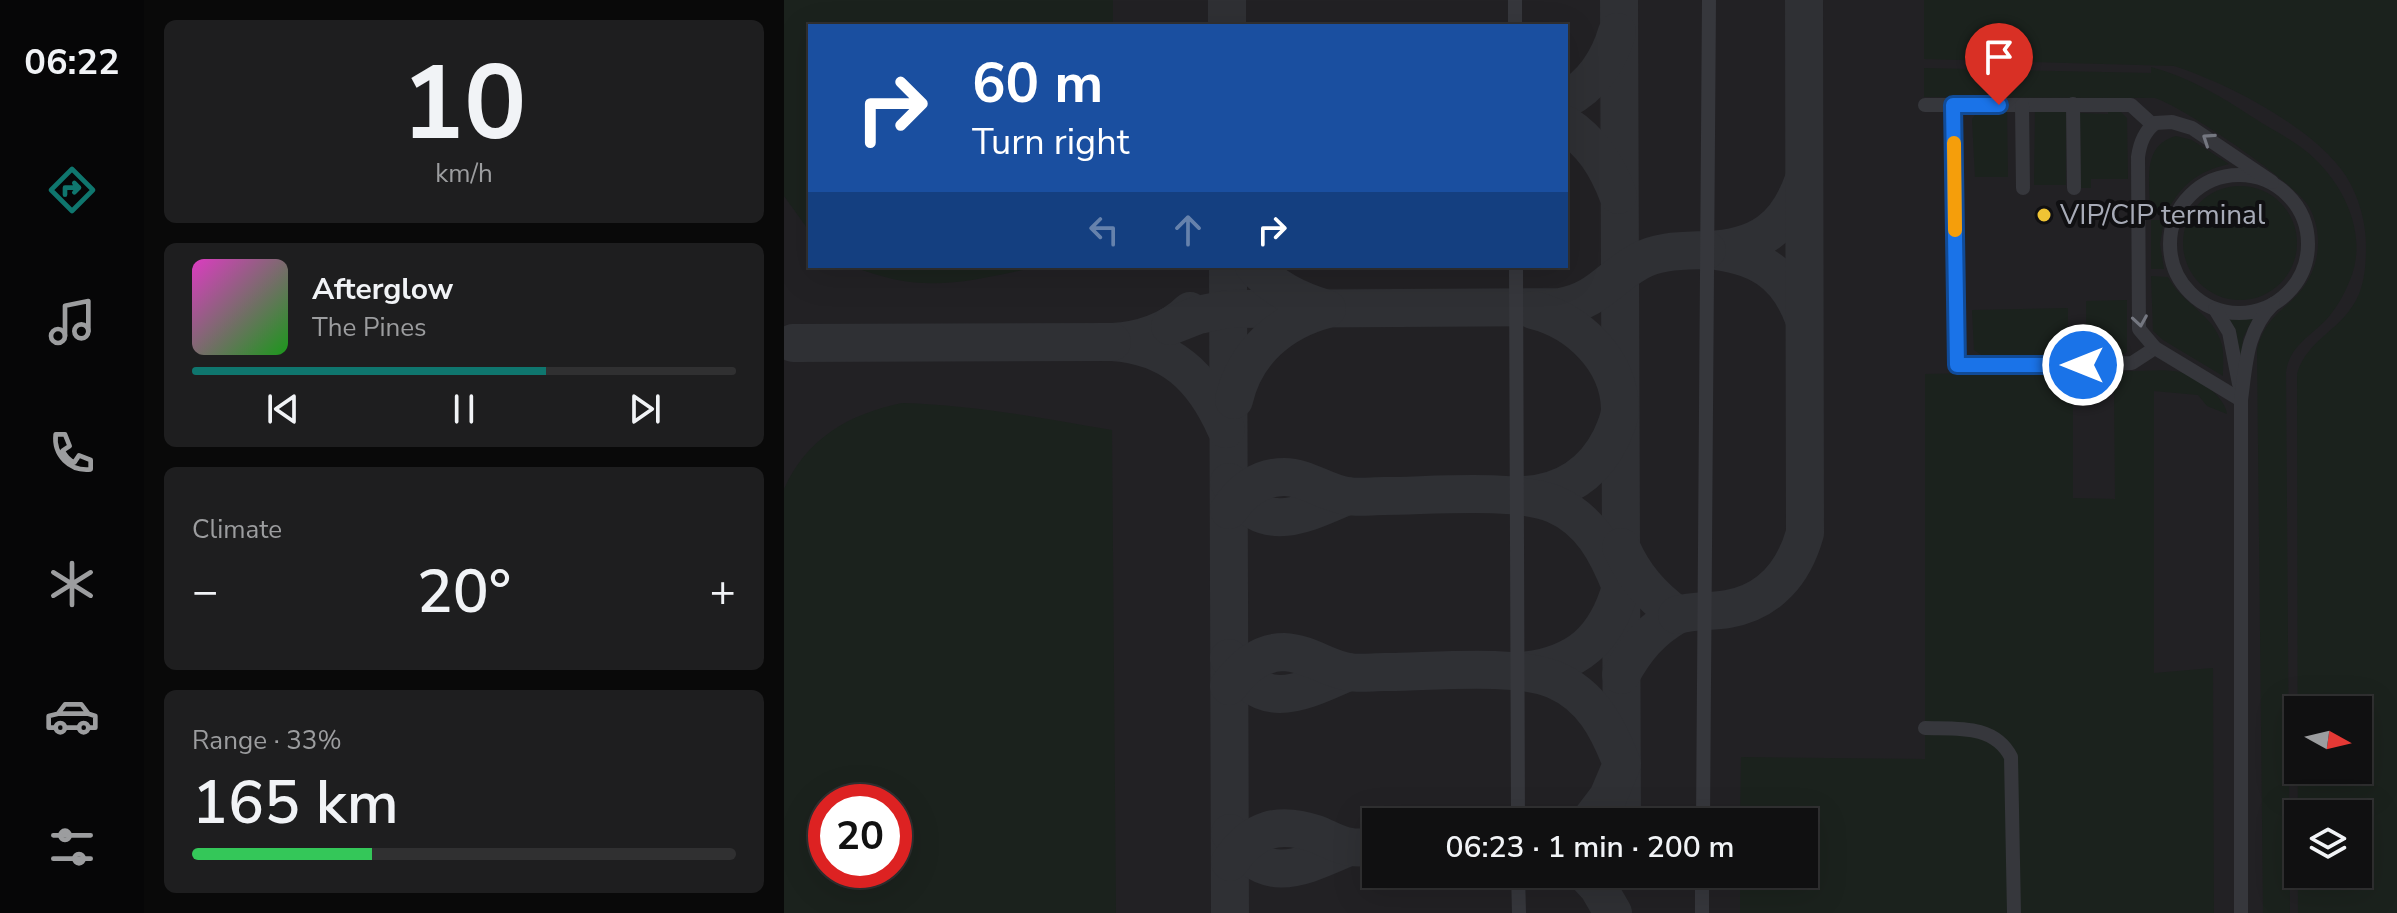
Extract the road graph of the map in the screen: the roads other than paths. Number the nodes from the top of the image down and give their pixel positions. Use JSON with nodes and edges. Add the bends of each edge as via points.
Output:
{"nodes":[{"id":1,"x":1515,"y":0,"type":"edge"},
{"id":2,"x":1709,"y":0,"type":"edge"},
{"id":3,"x":1515,"y":24,"type":"edge"},
{"id":4,"x":2073,"y":104,"type":"junction"},
{"id":5,"x":1925,"y":105,"type":"dead end"},
{"id":6,"x":1953,"y":105,"type":"junction"},
{"id":7,"x":2022,"y":105,"type":"junction"},
{"id":8,"x":2153,"y":125,"type":"junction"},
{"id":9,"x":2272,"y":182,"type":"junction"},
{"id":10,"x":2023,"y":188,"type":"dead end"},
{"id":11,"x":2074,"y":188,"type":"dead end"},
{"id":12,"x":1516,"y":268,"type":"edge"},
{"id":13,"x":2273,"y":304,"type":"junction"},
{"id":14,"x":2215,"y":309,"type":"junction"},
{"id":15,"x":2155,"y":348,"type":"junction"},
{"id":16,"x":2241,"y":400,"type":"junction"},
{"id":17,"x":1925,"y":728,"type":"dead end"},
{"id":18,"x":1518,"y":808,"type":"edge"},
{"id":19,"x":1703,"y":808,"type":"edge"},
{"id":20,"x":1518,"y":888,"type":"edge"},
{"id":21,"x":1702,"y":888,"type":"edge"},
{"id":22,"x":1519,"y":913,"type":"edge"},
{"id":23,"x":1702,"y":913,"type":"edge"},
{"id":24,"x":2014,"y":913,"type":"edge"},
{"id":25,"x":2241,"y":913,"type":"edge"}],
"edges":[{"from":1,"to":3,"type":"street"},
{"from":2,"to":19,"type":"street"},
{"from":4,"to":7,"type":"street"},
{"from":4,"to":8,"type":"street","via":[[2131,105]]},
{"from":4,"to":11,"type":"street"},
{"from":5,"to":6,"type":"street"},
{"from":6,"to":7,"type":"street"},
{"from":6,"to":15,"type":"street","via":[[1957,365],[2132,363]]},
{"from":7,"to":10,"type":"street"},
{"from":9,"to":8,"type":"street","one_way":true,"via":[[2192,128],[2172,122]]},
{"from":8,"to":15,"type":"street","one_way":true,"via":[[2138,157],[2138,321]]},
{"from":9,"to":13,"type":"street","via":[[2302,214],[2309,246],[2299,279]]},
{"from":9,"to":14,"type":"street","via":[[2252,175],[2219,177],[2191,194],[2178,211],[2170,232],[2174,268],[2194,297]]},
{"from":12,"to":18,"type":"street"},
{"from":13,"to":14,"type":"street","via":[[2239,313]]},
{"from":13,"to":16,"type":"street","via":[[2251,337]]},
{"from":14,"to":16,"type":"street","via":[[2229,332]]},
{"from":15,"to":16,"type":"street"},
{"from":16,"to":25,"type":"street"},
{"from":17,"to":24,"type":"street","via":[[1985,732],[2002,742],[2011,757]]},
{"from":20,"to":22,"type":"street"},
{"from":21,"to":23,"type":"street"}]}
